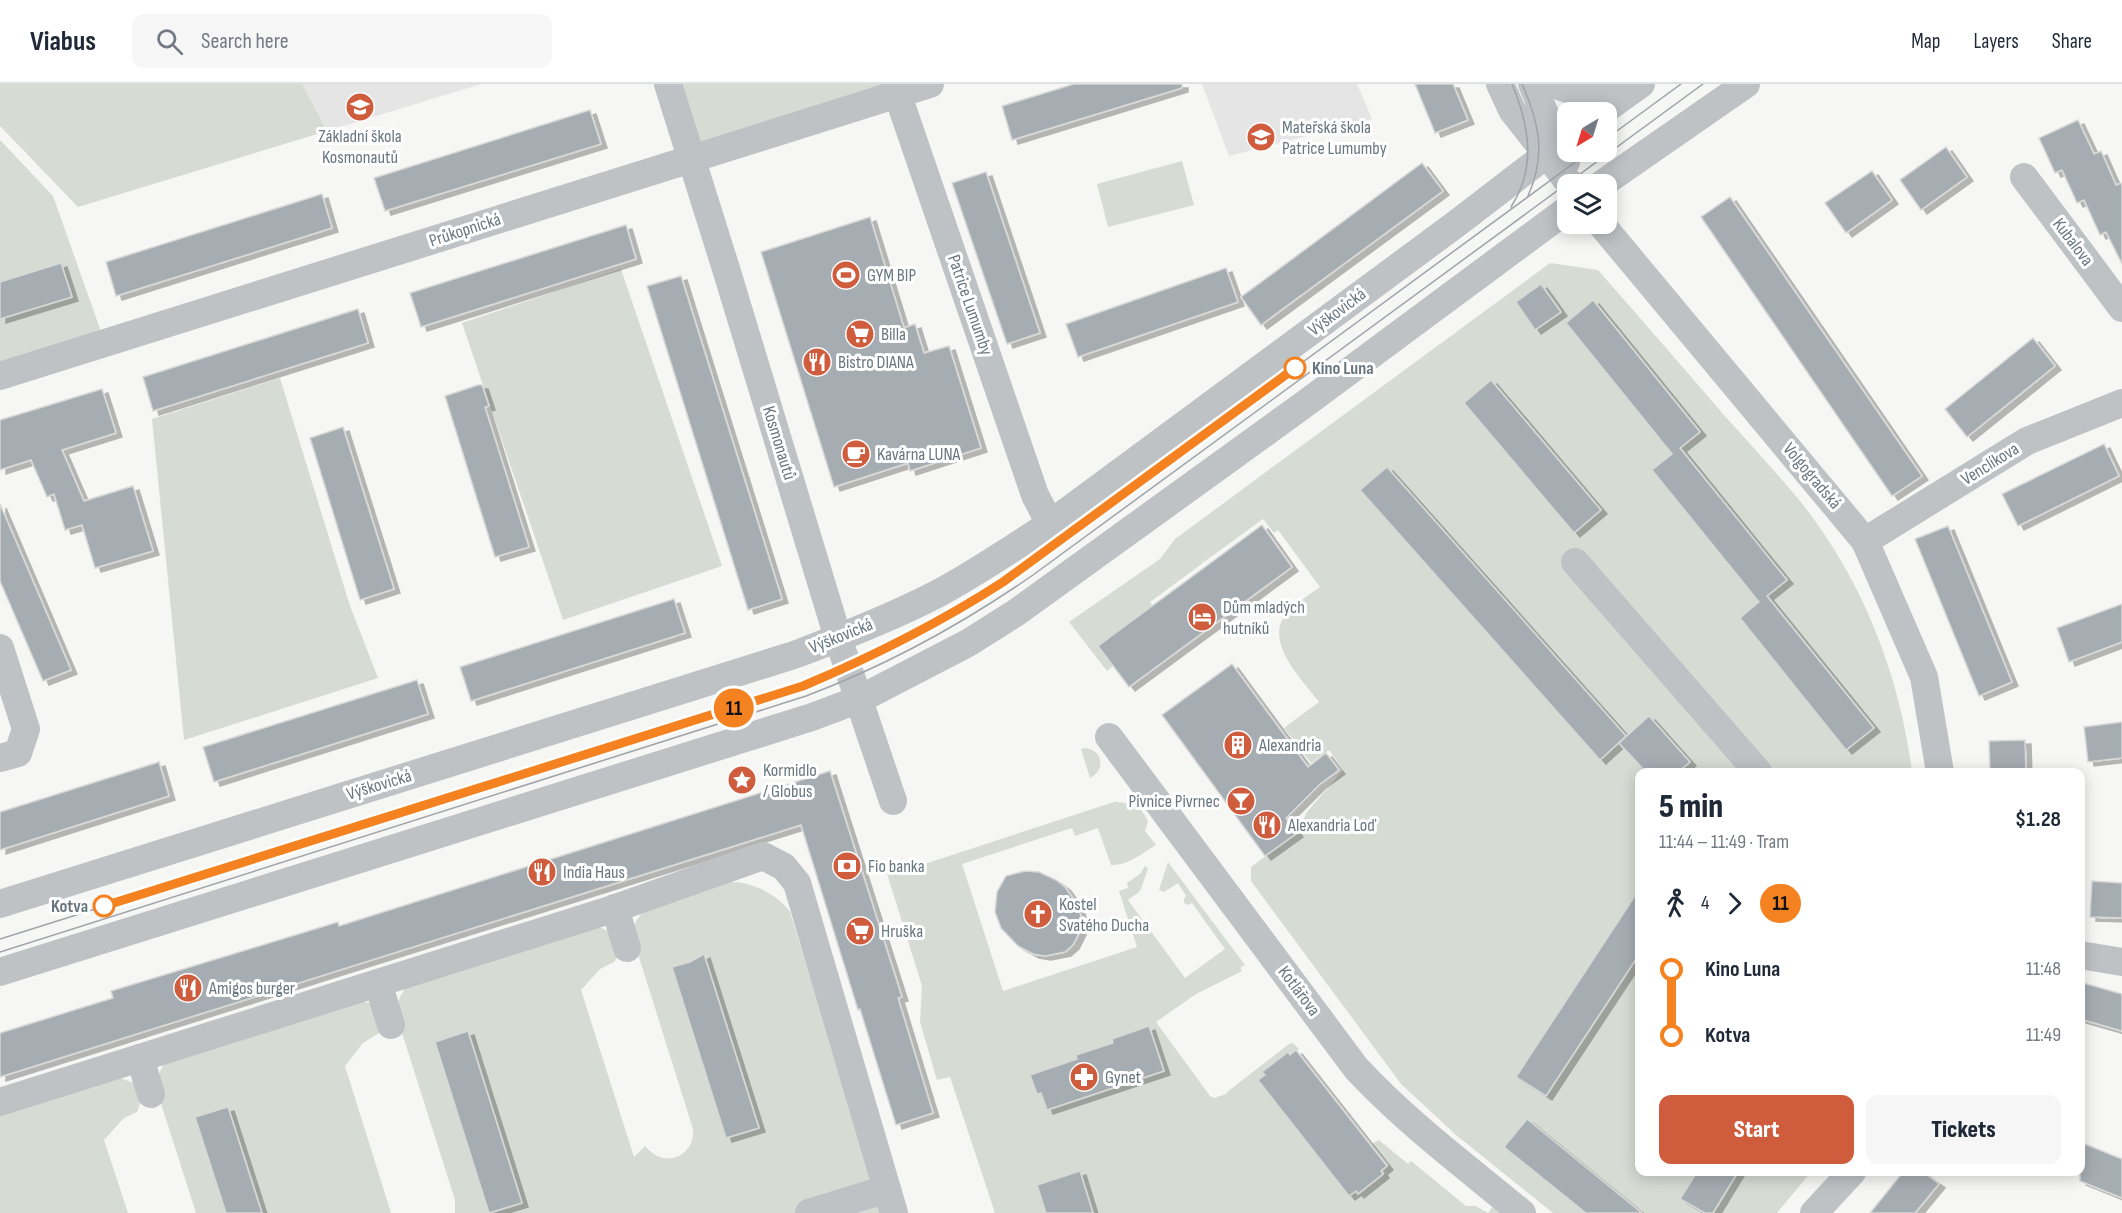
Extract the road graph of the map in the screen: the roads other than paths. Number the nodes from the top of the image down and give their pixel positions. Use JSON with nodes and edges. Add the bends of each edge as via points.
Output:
{"nodes":[{"id":1,"x":668,"y":84,"type":"edge"},
{"id":2,"x":930,"y":84,"type":"edge"},
{"id":3,"x":1532,"y":84,"type":"edge"},
{"id":4,"x":1554,"y":84,"type":"edge"},
{"id":5,"x":1620,"y":84,"type":"edge"},
{"id":6,"x":1641,"y":84,"type":"edge"},
{"id":7,"x":1742,"y":88,"type":"edge"},
{"id":8,"x":896,"y":89,"type":"edge"},
{"id":9,"x":1504,"y":93,"type":"edge"},
{"id":10,"x":1616,"y":102,"type":"edge"},
{"id":11,"x":1557,"y":146,"type":"edge"},
{"id":12,"x":692,"y":158,"type":"junction"},
{"id":13,"x":1617,"y":174,"type":"edge"},
{"id":14,"x":2024,"y":177,"type":"dead end"},
{"id":15,"x":1505,"y":186,"type":"junction"},
{"id":16,"x":1557,"y":217,"type":"edge"},
{"id":17,"x":1609,"y":234,"type":"edge"},
{"id":18,"x":2122,"y":308,"type":"edge"},
{"id":19,"x":0,"y":376,"type":"edge"},
{"id":20,"x":2122,"y":403,"type":"edge"},
{"id":21,"x":1050,"y":524,"type":"junction"},
{"id":22,"x":1865,"y":541,"type":"junction"},
{"id":23,"x":1575,"y":562,"type":"dead end"},
{"id":24,"x":838,"y":638,"type":"junction"},
{"id":25,"x":0,"y":648,"type":"edge"},
{"id":26,"x":860,"y":699,"type":"junction"},
{"id":27,"x":1109,"y":737,"type":"dead end"},
{"id":28,"x":9,"y":756,"type":"edge"},
{"id":29,"x":1755,"y":768,"type":"edge"},
{"id":30,"x":1939,"y":768,"type":"edge"},
{"id":31,"x":893,"y":801,"type":"dead end"},
{"id":32,"x":0,"y":904,"type":"edge"},
{"id":33,"x":615,"y":908,"type":"junction"},
{"id":34,"x":627,"y":948,"type":"dead end"},
{"id":35,"x":2085,"y":956,"type":"edge"},
{"id":36,"x":2122,"y":962,"type":"edge"},
{"id":37,"x":0,"y":972,"type":"edge"},
{"id":38,"x":378,"y":982,"type":"junction"},
{"id":39,"x":391,"y":1025,"type":"dead end"},
{"id":40,"x":140,"y":1058,"type":"junction"},
{"id":41,"x":151,"y":1094,"type":"dead end"},
{"id":42,"x":0,"y":1102,"type":"edge"},
{"id":43,"x":1848,"y":1176,"type":"edge"},
{"id":44,"x":891,"y":1201,"type":"edge"},
{"id":45,"x":809,"y":1213,"type":"edge"},
{"id":46,"x":1522,"y":1213,"type":"edge"},
{"id":47,"x":1814,"y":1213,"type":"edge"}],
"edges":[{"from":1,"to":12,"type":"street","name":"Kosmonautů"},
{"from":2,"to":8,"type":"street","name":"Průkopnická"},
{"from":3,"to":11,"type":"street"},
{"from":4,"to":5,"type":"street","via":[[1570,91],[1593,93]]},
{"from":6,"to":10,"type":"street"},
{"from":7,"to":13,"type":"street"},
{"from":8,"to":12,"type":"street","name":"Průkopnická"},
{"from":8,"to":21,"type":"street","name":"Patrice Lumumby","via":[[1035,495]]},
{"from":9,"to":11,"type":"street"},
{"from":9,"to":15,"type":"street","via":[[1518,149],[1514,173]]},
{"from":11,"to":15,"type":"street","name":"Výškovická"},
{"from":12,"to":19,"type":"street","name":"Průkopnická"},
{"from":12,"to":24,"type":"street","name":"Kosmonautů"},
{"from":14,"to":18,"type":"street","name":"Kubalova"},
{"from":15,"to":21,"type":"street","name":"Výškovická"},
{"from":16,"to":26,"type":"street","via":[[1017,612],[968,643]]},
{"from":17,"to":22,"type":"street","name":"Volgogradská"},
{"from":20,"to":22,"type":"street","name":"Venclíkova","via":[[2027,441]]},
{"from":21,"to":24,"type":"street","name":"Výškovická","via":[[938,594]]},
{"from":22,"to":30,"type":"street","name":"Volgogradská","via":[[1924,677]]},
{"from":23,"to":29,"type":"street"},
{"from":24,"to":26,"type":"street","name":"Kosmonautů"},
{"from":24,"to":32,"type":"street","name":"Výškovická"},
{"from":25,"to":28,"type":"street","via":[[26,729]]},
{"from":26,"to":31,"type":"street","name":"Kosmonautů"},
{"from":26,"to":37,"type":"street"},
{"from":27,"to":46,"type":"street","name":"Kotlářova","via":[[1356,1068],[1422,1132]]},
{"from":33,"to":34,"type":"street"},
{"from":33,"to":38,"type":"street"},
{"from":33,"to":44,"type":"street","via":[[763,856],[784,867],[797,883]]},
{"from":35,"to":36,"type":"street"},
{"from":38,"to":39,"type":"street"},
{"from":38,"to":40,"type":"street"},
{"from":40,"to":41,"type":"street"},
{"from":40,"to":42,"type":"street"},
{"from":43,"to":47,"type":"street"},
{"from":44,"to":45,"type":"street"}]}
